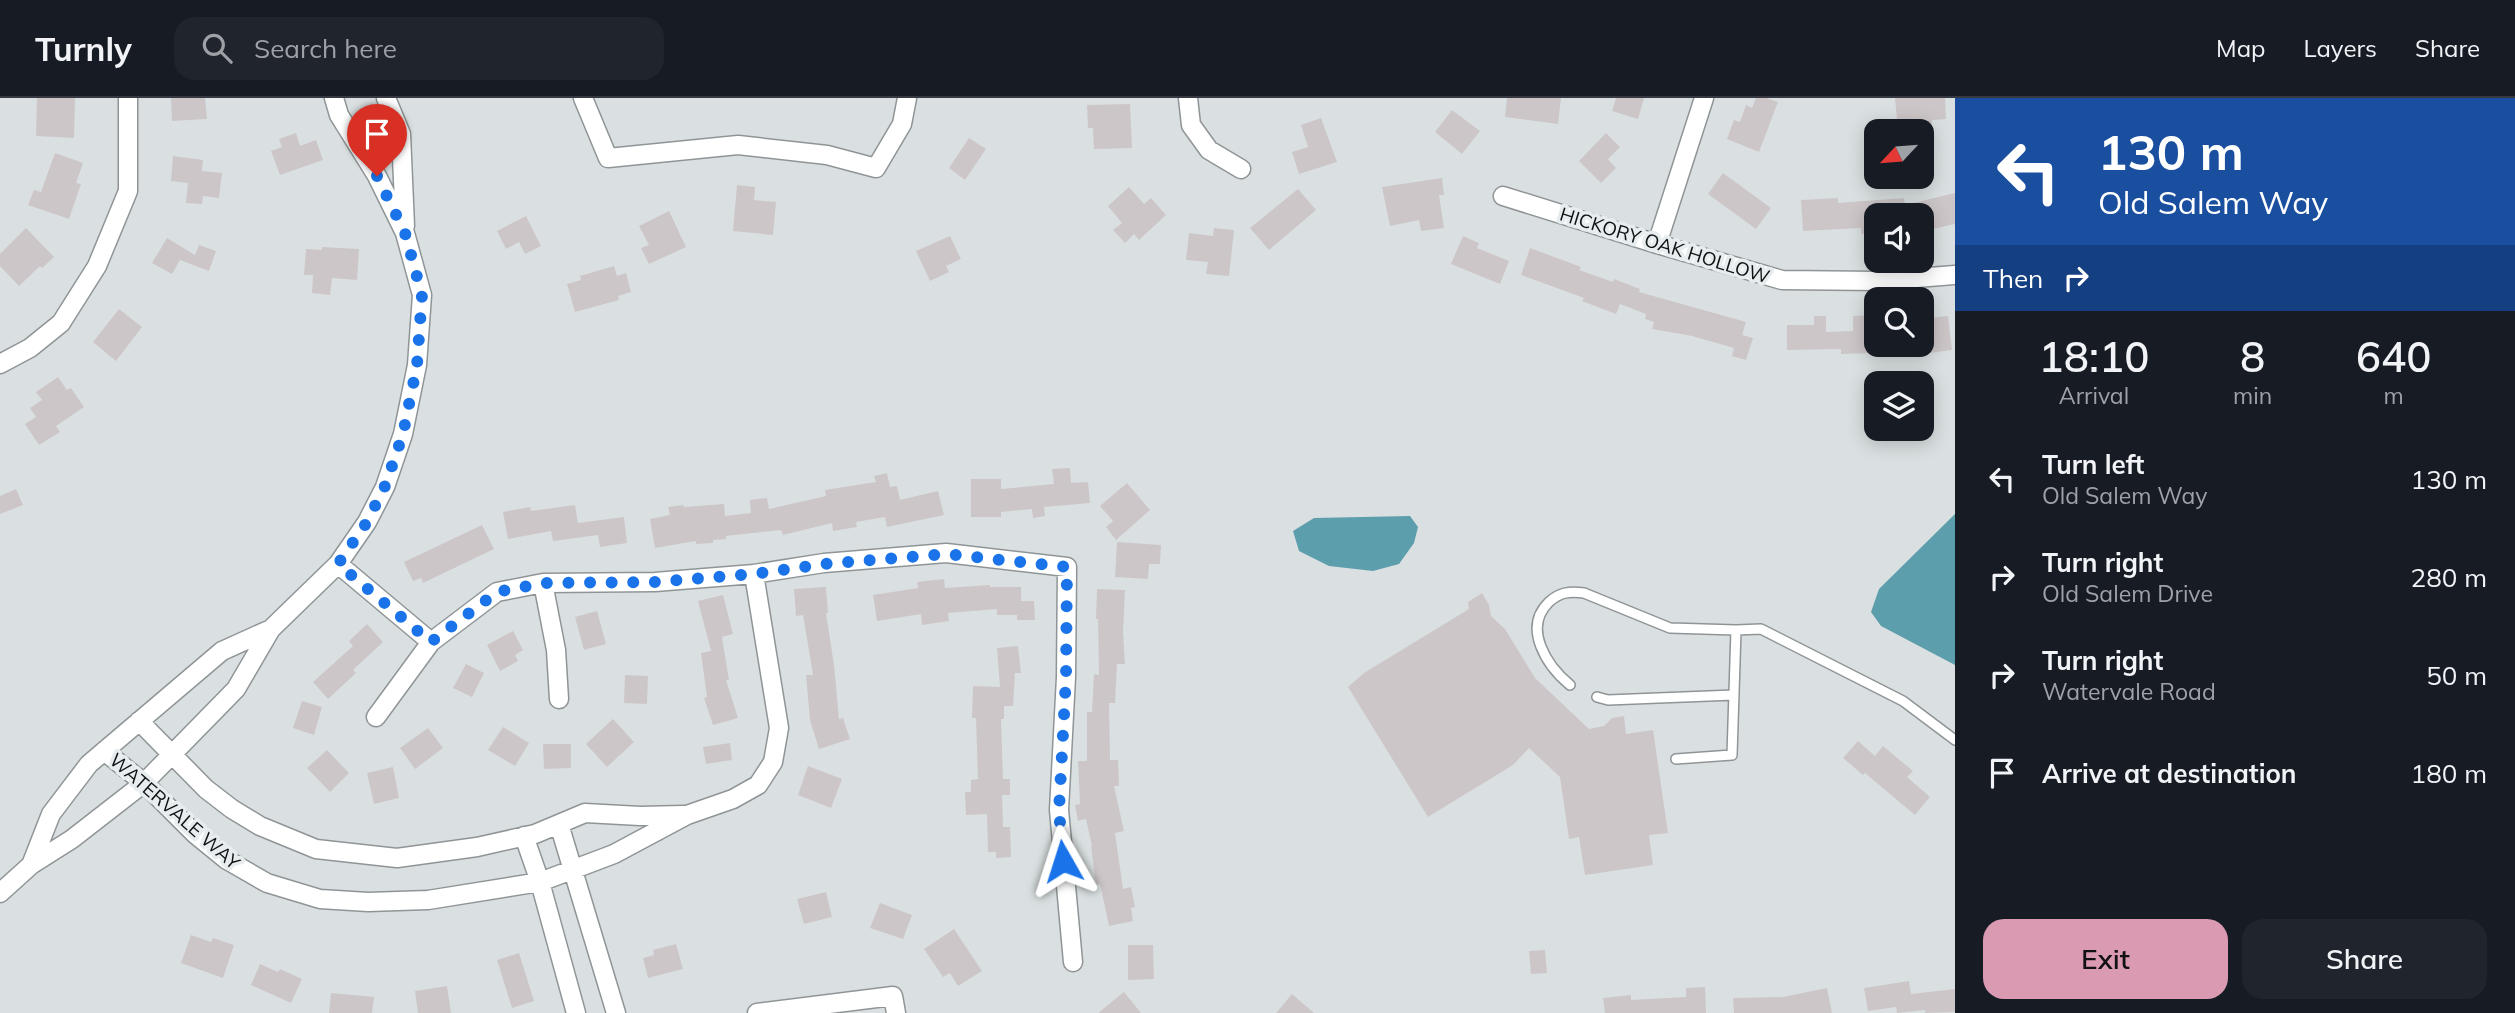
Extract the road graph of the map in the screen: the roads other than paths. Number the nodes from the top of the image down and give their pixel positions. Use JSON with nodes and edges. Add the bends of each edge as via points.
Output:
{"nodes":[{"id":1,"x":128,"y":98,"type":"edge"},
{"id":2,"x":334,"y":98,"type":"edge"},
{"id":3,"x":386,"y":98,"type":"edge"},
{"id":4,"x":583,"y":98,"type":"edge"},
{"id":5,"x":908,"y":98,"type":"edge"},
{"id":6,"x":1188,"y":98,"type":"edge"},
{"id":7,"x":1704,"y":98,"type":"edge"},
{"id":8,"x":1241,"y":169,"type":"dead end"},
{"id":9,"x":1503,"y":196,"type":"dead end"},
{"id":10,"x":405,"y":233,"type":"junction"},
{"id":11,"x":1657,"y":244,"type":"junction"},
{"id":12,"x":1955,"y":275,"type":"edge"},
{"id":13,"x":0,"y":364,"type":"edge"},
{"id":14,"x":338,"y":564,"type":"junction"},
{"id":15,"x":754,"y":574,"type":"junction"},
{"id":16,"x":543,"y":583,"type":"junction"},
{"id":17,"x":271,"y":629,"type":"junction"},
{"id":18,"x":1736,"y":630,"type":"junction"},
{"id":19,"x":431,"y":642,"type":"junction"},
{"id":20,"x":1570,"y":685,"type":"dead end"},
{"id":21,"x":1734,"y":695,"type":"junction"},
{"id":22,"x":1597,"y":697,"type":"dead end"},
{"id":23,"x":559,"y":699,"type":"dead end"},
{"id":24,"x":376,"y":717,"type":"dead end"},
{"id":25,"x":139,"y":721,"type":"junction"},
{"id":26,"x":1955,"y":740,"type":"edge"},
{"id":27,"x":104,"y":751,"type":"junction"},
{"id":28,"x":171,"y":755,"type":"junction"},
{"id":29,"x":1676,"y":759,"type":"dead end"},
{"id":30,"x":144,"y":783,"type":"junction"},
{"id":31,"x":687,"y":815,"type":"junction"},
{"id":32,"x":559,"y":824,"type":"junction"},
{"id":33,"x":524,"y":836,"type":"junction"},
{"id":34,"x":31,"y":865,"type":"junction"},
{"id":35,"x":574,"y":869,"type":"junction"},
{"id":36,"x":540,"y":882,"type":"junction"},
{"id":37,"x":0,"y":893,"type":"edge"},
{"id":38,"x":1073,"y":962,"type":"dead end"},
{"id":39,"x":576,"y":1013,"type":"edge"},
{"id":40,"x":616,"y":1013,"type":"edge"},
{"id":41,"x":757,"y":1013,"type":"edge"},
{"id":42,"x":896,"y":1013,"type":"edge"}],
"edges":[{"from":1,"to":13,"type":"street","via":[[128,191],[97,266],[61,323]]},
{"from":2,"to":10,"type":"street"},
{"from":3,"to":10,"type":"street","via":[[401,134]]},
{"from":4,"to":5,"type":"street","via":[[608,158],[738,145],[827,155],[876,168],[902,124]]},
{"from":6,"to":8,"type":"street","via":[[1191,125],[1209,150]]},
{"from":7,"to":11,"type":"street"},
{"from":9,"to":11,"type":"street","name":"HICKORY OAK HOLLOW"},
{"from":10,"to":14,"type":"street","via":[[422,295],[417,365],[403,434],[385,486]]},
{"from":11,"to":12,"type":"street","name":"HICKORY OAK HOLLOW","via":[[1782,280],[1878,281]]},
{"from":14,"to":17,"type":"street"},
{"from":14,"to":19,"type":"street"},
{"from":15,"to":16,"type":"street","via":[[655,582]]},
{"from":15,"to":31,"type":"street","name":"WATERVALE WAY","via":[[779,728],[773,762],[758,785]]},
{"from":15,"to":38,"type":"street","via":[[946,554],[1067,567],[1059,810]]},
{"from":16,"to":19,"type":"street","via":[[497,592]]},
{"from":16,"to":23,"type":"street","via":[[556,650]]},
{"from":17,"to":25,"type":"street","via":[[222,651]]},
{"from":17,"to":28,"type":"street","via":[[236,689]]},
{"from":18,"to":20,"type":"lane","via":[[1670,628],[1569,591],[1542,609],[1536,624],[1540,645],[1555,673]]},
{"from":18,"to":21,"type":"lane"},
{"from":18,"to":26,"type":"lane","via":[[1760,629],[1856,677],[1903,701]]},
{"from":19,"to":24,"type":"street"},
{"from":21,"to":22,"type":"lane"},
{"from":21,"to":29,"type":"lane","via":[[1732,755]]},
{"from":25,"to":27,"type":"street"},
{"from":25,"to":28,"type":"street","name":"WATERVALE WAY"},
{"from":27,"to":30,"type":"street","name":"WATERVALE WAY"},
{"from":27,"to":34,"type":"street","via":[[51,814]]},
{"from":28,"to":30,"type":"street"},
{"from":28,"to":33,"type":"street","name":"WATERVALE WAY","via":[[232,809],[316,849],[397,858]]},
{"from":30,"to":34,"type":"street"},
{"from":30,"to":36,"type":"street","name":"WATERVALE WAY","via":[[226,860],[267,883],[320,899],[428,900]]},
{"from":31,"to":32,"type":"street","name":"WATERVALE WAY","via":[[585,813]]},
{"from":31,"to":35,"type":"street","name":"WATERVALE WAY","via":[[614,854]]},
{"from":32,"to":33,"type":"street","name":"WATERVALE WAY"},
{"from":32,"to":35,"type":"street"},
{"from":33,"to":36,"type":"street"},
{"from":34,"to":37,"type":"street"},
{"from":35,"to":36,"type":"street","name":"WATERVALE WAY"},
{"from":35,"to":40,"type":"street"},
{"from":36,"to":39,"type":"street"},
{"from":41,"to":42,"type":"street","via":[[893,996]]}]}
